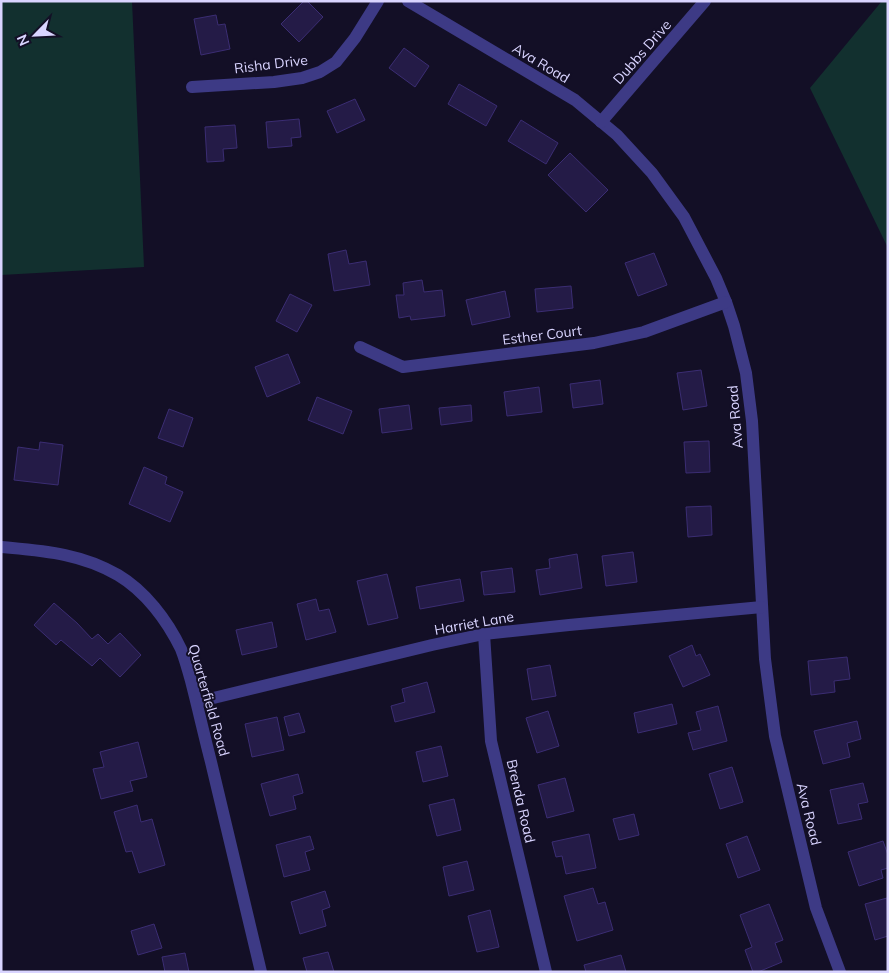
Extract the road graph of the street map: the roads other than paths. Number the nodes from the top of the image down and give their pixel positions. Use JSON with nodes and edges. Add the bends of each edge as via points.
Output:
{"nodes":[{"id":1,"x":378,"y":1,"type":"edge"},
{"id":2,"x":408,"y":1,"type":"edge"},
{"id":3,"x":705,"y":1,"type":"edge"},
{"id":4,"x":192,"y":87,"type":"dead end"},
{"id":5,"x":601,"y":122,"type":"junction"},
{"id":6,"x":726,"y":302,"type":"junction"},
{"id":7,"x":360,"y":348,"type":"dead end"},
{"id":8,"x":1,"y":547,"type":"edge"},
{"id":9,"x":762,"y":607,"type":"junction"},
{"id":10,"x":484,"y":634,"type":"junction"},
{"id":11,"x":197,"y":702,"type":"junction"},
{"id":12,"x":261,"y":972,"type":"edge"},
{"id":13,"x":546,"y":972,"type":"edge"},
{"id":14,"x":840,"y":972,"type":"edge"}],
"edges":[{"from":1,"to":4,"type":"street","name":"Risha Drive","via":[[336,62],[320,72],[274,82]]},
{"from":2,"to":5,"type":"street","name":"Ava Road","via":[[575,100]]},
{"from":3,"to":5,"type":"street","name":"Dubbs Drive"},
{"from":5,"to":6,"type":"street","name":"Ava Road","via":[[618,135],[652,173],[684,217]]},
{"from":6,"to":7,"type":"street","name":"Esther Court","via":[[644,332],[594,344],[403,367]]},
{"from":6,"to":9,"type":"street","name":"Ava Road","via":[[746,373],[752,421]]},
{"from":8,"to":11,"type":"street","name":"Quarterfield Road","via":[[52,551],[93,562],[142,594],[163,618],[182,651]]},
{"from":9,"to":10,"type":"street","name":"Harriet Lane"},
{"from":9,"to":14,"type":"street","name":"Ava Road","via":[[775,736],[816,908]]},
{"from":10,"to":11,"type":"street","name":"Harriet Lane"},
{"from":10,"to":13,"type":"street","name":"Brenda Road","via":[[491,741]]},
{"from":11,"to":12,"type":"street","name":"Quarterfield Road"}]}
